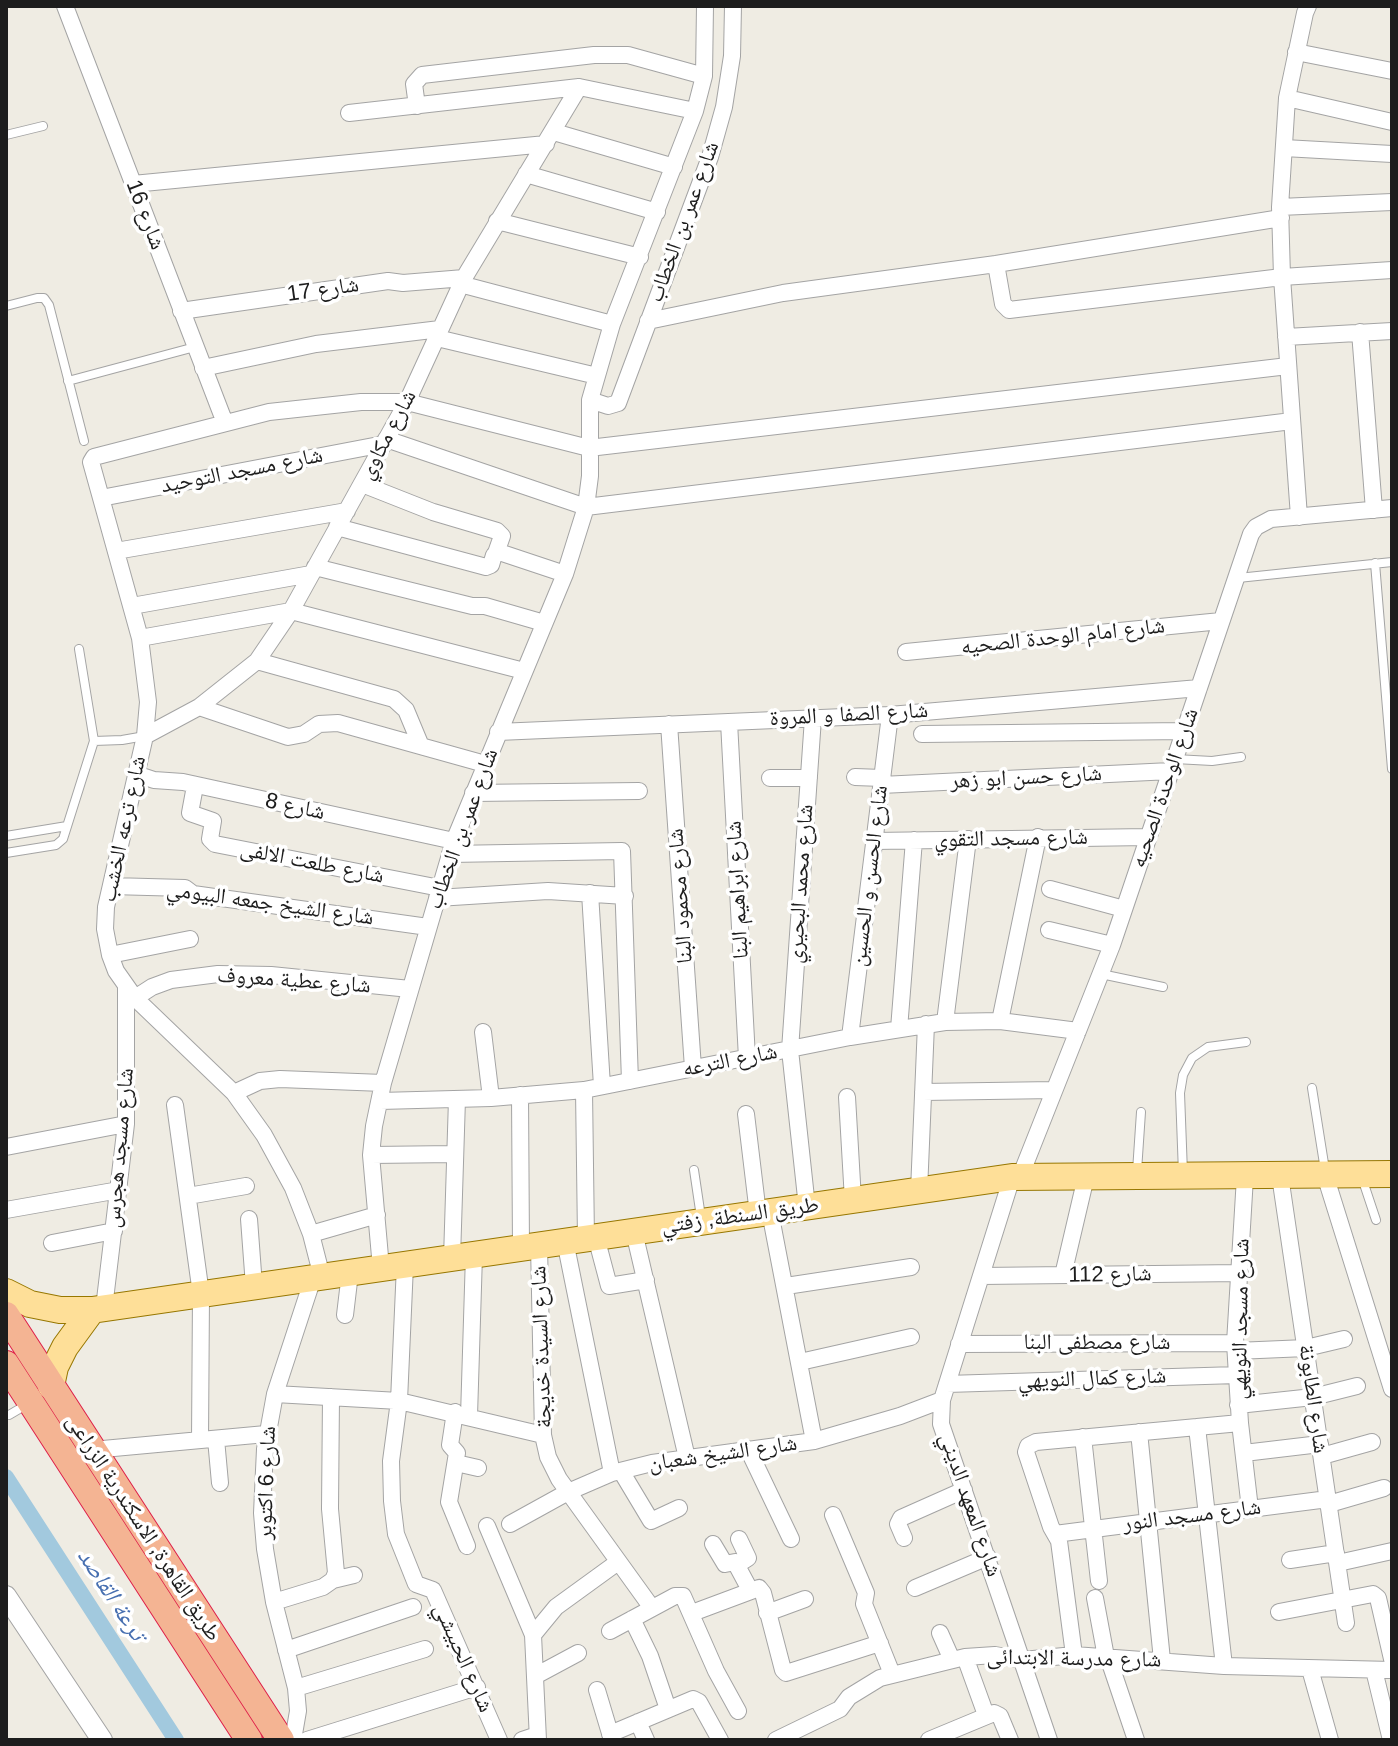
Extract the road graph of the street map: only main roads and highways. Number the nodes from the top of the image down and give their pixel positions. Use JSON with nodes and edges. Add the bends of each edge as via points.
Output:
{"nodes":[{"id":1,"x":1392,"y":1174,"type":"edge"},
{"id":2,"x":6,"y":1292,"type":"edge"},
{"id":3,"x":98,"y":1309,"type":"junction"},
{"id":4,"x":6,"y":1315,"type":"edge"},
{"id":5,"x":6,"y":1364,"type":"edge"},
{"id":6,"x":30,"y":1401,"type":"junction"},
{"id":7,"x":249,"y":1740,"type":"edge"},
{"id":8,"x":281,"y":1740,"type":"edge"}],
"edges":[{"from":1,"to":3,"type":"main road","name":"طريق السنطة, زفتي","via":[[1016,1177]]},
{"from":2,"to":3,"type":"main road","name":"طريق السنطة, زفتي","via":[[60,1310]]},
{"from":3,"to":6,"type":"main road"},
{"from":4,"to":6,"type":"highway","name":"طريق القاهرة, الاسكندرية الزراعى"},
{"from":5,"to":6,"type":"highway","name":"طريق القاهرة, الاسكندرية الزراعى"},
{"from":6,"to":7,"type":"highway","name":"طريق القاهرة, الاسكندرية الزراعى"},
{"from":6,"to":8,"type":"highway","name":"طريق القاهرة, الاسكندرية الزراعى","via":[[92,1450]]}]}
